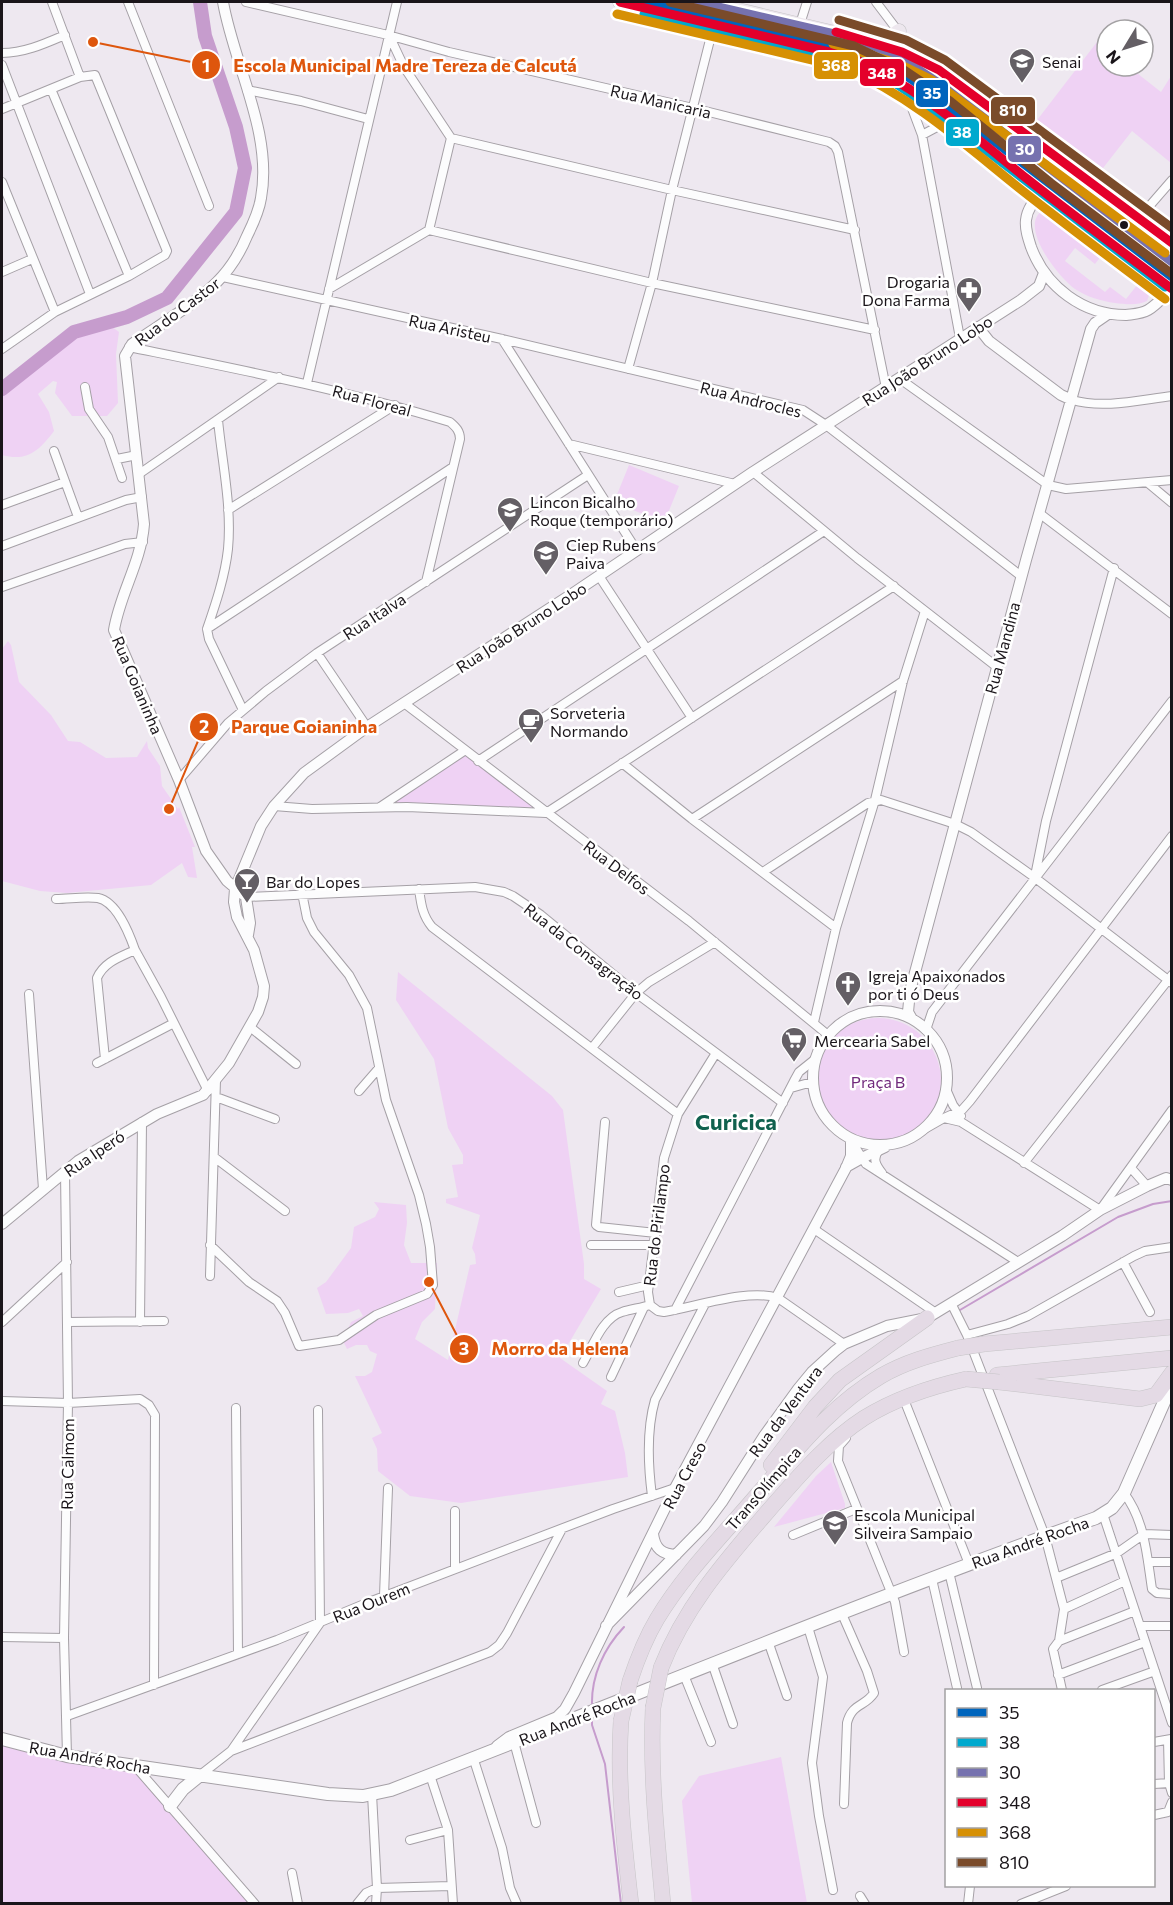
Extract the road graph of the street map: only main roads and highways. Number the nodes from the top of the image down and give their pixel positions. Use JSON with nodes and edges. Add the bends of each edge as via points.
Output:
{"nodes":[{"id":1,"x":621,"y":2,"type":"edge"},
{"id":2,"x":705,"y":2,"type":"edge"},
{"id":3,"x":899,"y":31,"type":"road end"},
{"id":4,"x":881,"y":44,"type":"junction"},
{"id":5,"x":1172,"y":243,"type":"edge"},
{"id":6,"x":1171,"y":289,"type":"edge"},
{"id":7,"x":932,"y":1315,"type":"road end"},
{"id":8,"x":1166,"y":1328,"type":"edge"},
{"id":9,"x":1167,"y":1359,"type":"edge"},
{"id":10,"x":1172,"y":1373,"type":"edge"},
{"id":11,"x":998,"y":1379,"type":"junction"},
{"id":12,"x":1172,"y":1384,"type":"edge"},
{"id":13,"x":715,"y":1544,"type":"junction"},
{"id":14,"x":2,"y":1739,"type":"edge"},
{"id":15,"x":199,"y":1776,"type":"junction"},
{"id":16,"x":170,"y":1806,"type":"road end"},
{"id":17,"x":631,"y":1904,"type":"edge"},
{"id":18,"x":663,"y":1904,"type":"edge"}],
"edges":[{"from":1,"to":6,"type":"main road","via":[[850,57],[880,69],[952,119]]},
{"from":2,"to":4,"type":"main road"},
{"from":3,"to":4,"type":"main road"},
{"from":4,"to":5,"type":"main road","via":[[939,69]]},
{"from":7,"to":13,"type":"highway","via":[[852,1370],[821,1400]]},
{"from":8,"to":13,"type":"highway","name":"TransOlímpica","bridge":true,"via":[[984,1344],[958,1348],[896,1369],[824,1419]]},
{"from":9,"to":11,"type":"highway","name":"TransOlímpica"},
{"from":10,"to":11,"type":"highway","via":[[1156,1395],[1140,1399]]},
{"from":11,"to":18,"type":"highway","name":"TransOlímpica","bridge":true,"via":[[961,1380],[908,1395],[849,1428],[823,1450],[736,1548],[678,1629],[661,1668],[653,1708],[651,1754]]},
{"from":12,"to":15,"type":"main road","name":"Rua André Rocha","via":[[1124,1493],[1103,1514],[430,1775],[372,1794],[346,1796]]},
{"from":13,"to":17,"type":"highway","name":"TransOlímpica","bridge":true,"via":[[658,1618],[630,1681],[621,1721],[619,1756]]},
{"from":14,"to":15,"type":"main road","name":"Rua André Rocha","via":[[67,1756]]},
{"from":15,"to":16,"type":"main road"}]}
